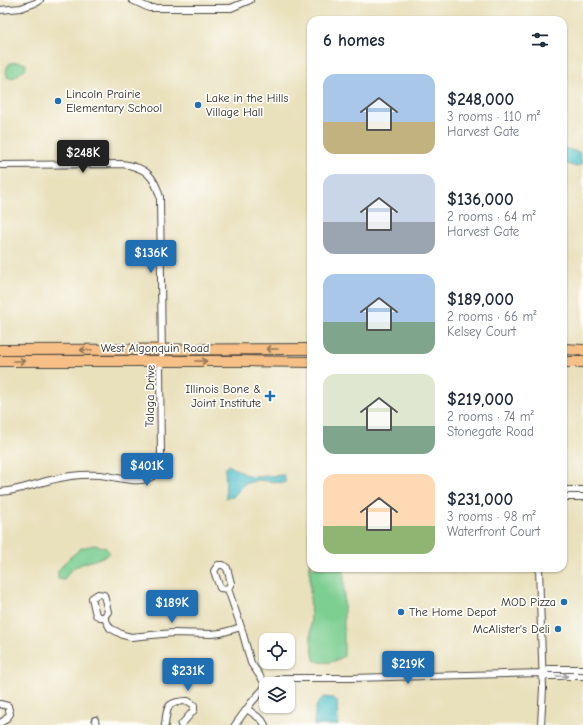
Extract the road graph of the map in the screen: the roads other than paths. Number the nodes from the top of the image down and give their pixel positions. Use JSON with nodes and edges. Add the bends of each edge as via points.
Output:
{"nodes":[{"id":1,"x":40,"y":0,"type":"edge"},
{"id":2,"x":132,"y":0,"type":"edge"},
{"id":3,"x":250,"y":0,"type":"edge"},
{"id":4,"x":0,"y":10,"type":"edge"},
{"id":5,"x":0,"y":165,"type":"edge"},
{"id":6,"x":307,"y":349,"type":"edge"},
{"id":7,"x":567,"y":349,"type":"edge"},
{"id":8,"x":0,"y":350,"type":"edge"},
{"id":9,"x":161,"y":350,"type":"junction"},
{"id":10,"x":583,"y":350,"type":"edge"},
{"id":11,"x":0,"y":361,"type":"edge"},
{"id":12,"x":162,"y":361,"type":"junction"},
{"id":13,"x":307,"y":362,"type":"edge"},
{"id":14,"x":567,"y":362,"type":"edge"},
{"id":15,"x":583,"y":362,"type":"edge"},
{"id":16,"x":567,"y":490,"type":"edge"},
{"id":17,"x":583,"y":490,"type":"edge"},
{"id":18,"x":0,"y":492,"type":"edge"},
{"id":19,"x":567,"y":497,"type":"edge"},
{"id":20,"x":583,"y":497,"type":"edge"},
{"id":21,"x":539,"y":572,"type":"edge"},
{"id":22,"x":228,"y":589,"type":"dead end"},
{"id":23,"x":104,"y":618,"type":"dead end"},
{"id":24,"x":241,"y":627,"type":"junction"},
{"id":25,"x":583,"y":669,"type":"edge"},
{"id":26,"x":542,"y":672,"type":"junction"},
{"id":27,"x":583,"y":676,"type":"edge"},
{"id":28,"x":261,"y":677,"type":"edge"},
{"id":29,"x":295,"y":678,"type":"edge"},
{"id":30,"x":259,"y":693,"type":"edge"},
{"id":31,"x":0,"y":704,"type":"edge"},
{"id":32,"x":247,"y":709,"type":"junction"},
{"id":33,"x":0,"y":723,"type":"edge"},
{"id":34,"x":165,"y":725,"type":"edge"},
{"id":35,"x":181,"y":725,"type":"edge"},
{"id":36,"x":235,"y":725,"type":"edge"},
{"id":37,"x":265,"y":725,"type":"edge"},
{"id":38,"x":541,"y":725,"type":"edge"}],
"edges":[{"from":1,"to":4,"type":"street","via":[[21,8]]},
{"from":2,"to":3,"type":"street","via":[[149,8],[231,8]]},
{"from":5,"to":9,"type":"street","name":"Talaga Drive","via":[[122,164],[140,168],[153,178],[160,198]]},
{"from":6,"to":9,"type":"main road","one_way":true},
{"from":7,"to":10,"type":"main road"},
{"from":9,"to":8,"type":"main road","one_way":true},
{"from":9,"to":12,"type":"street","name":"Talaga Drive"},
{"from":11,"to":12,"type":"main road","name":"West Algonquin Road","one_way":true},
{"from":12,"to":13,"type":"main road","name":"West Algonquin Road","one_way":true},
{"from":12,"to":18,"type":"street","name":"Talaga Drive","via":[[161,455],[160,463],[151,478],[136,480],[100,475],[73,476]]},
{"from":14,"to":15,"type":"main road"},
{"from":16,"to":17,"type":"street"},
{"from":19,"to":20,"type":"street"},
{"from":21,"to":26,"type":"street"},
{"from":22,"to":24,"type":"street"},
{"from":23,"to":24,"type":"street","via":[[110,628],[131,637],[173,633],[211,634]]},
{"from":24,"to":28,"type":"street","via":[[251,663]]},
{"from":25,"to":26,"type":"street","via":[[548,669]]},
{"from":26,"to":27,"type":"street","one_way":true,"via":[[548,676]]},
{"from":26,"to":29,"type":"street"},
{"from":26,"to":38,"type":"street"},
{"from":30,"to":32,"type":"street"},
{"from":31,"to":33,"type":"street","via":[[8,706],[10,714]]},
{"from":32,"to":36,"type":"street"},
{"from":32,"to":37,"type":"street"},
{"from":34,"to":35,"type":"street","via":[[169,706],[188,701],[194,705],[194,710]]}]}
